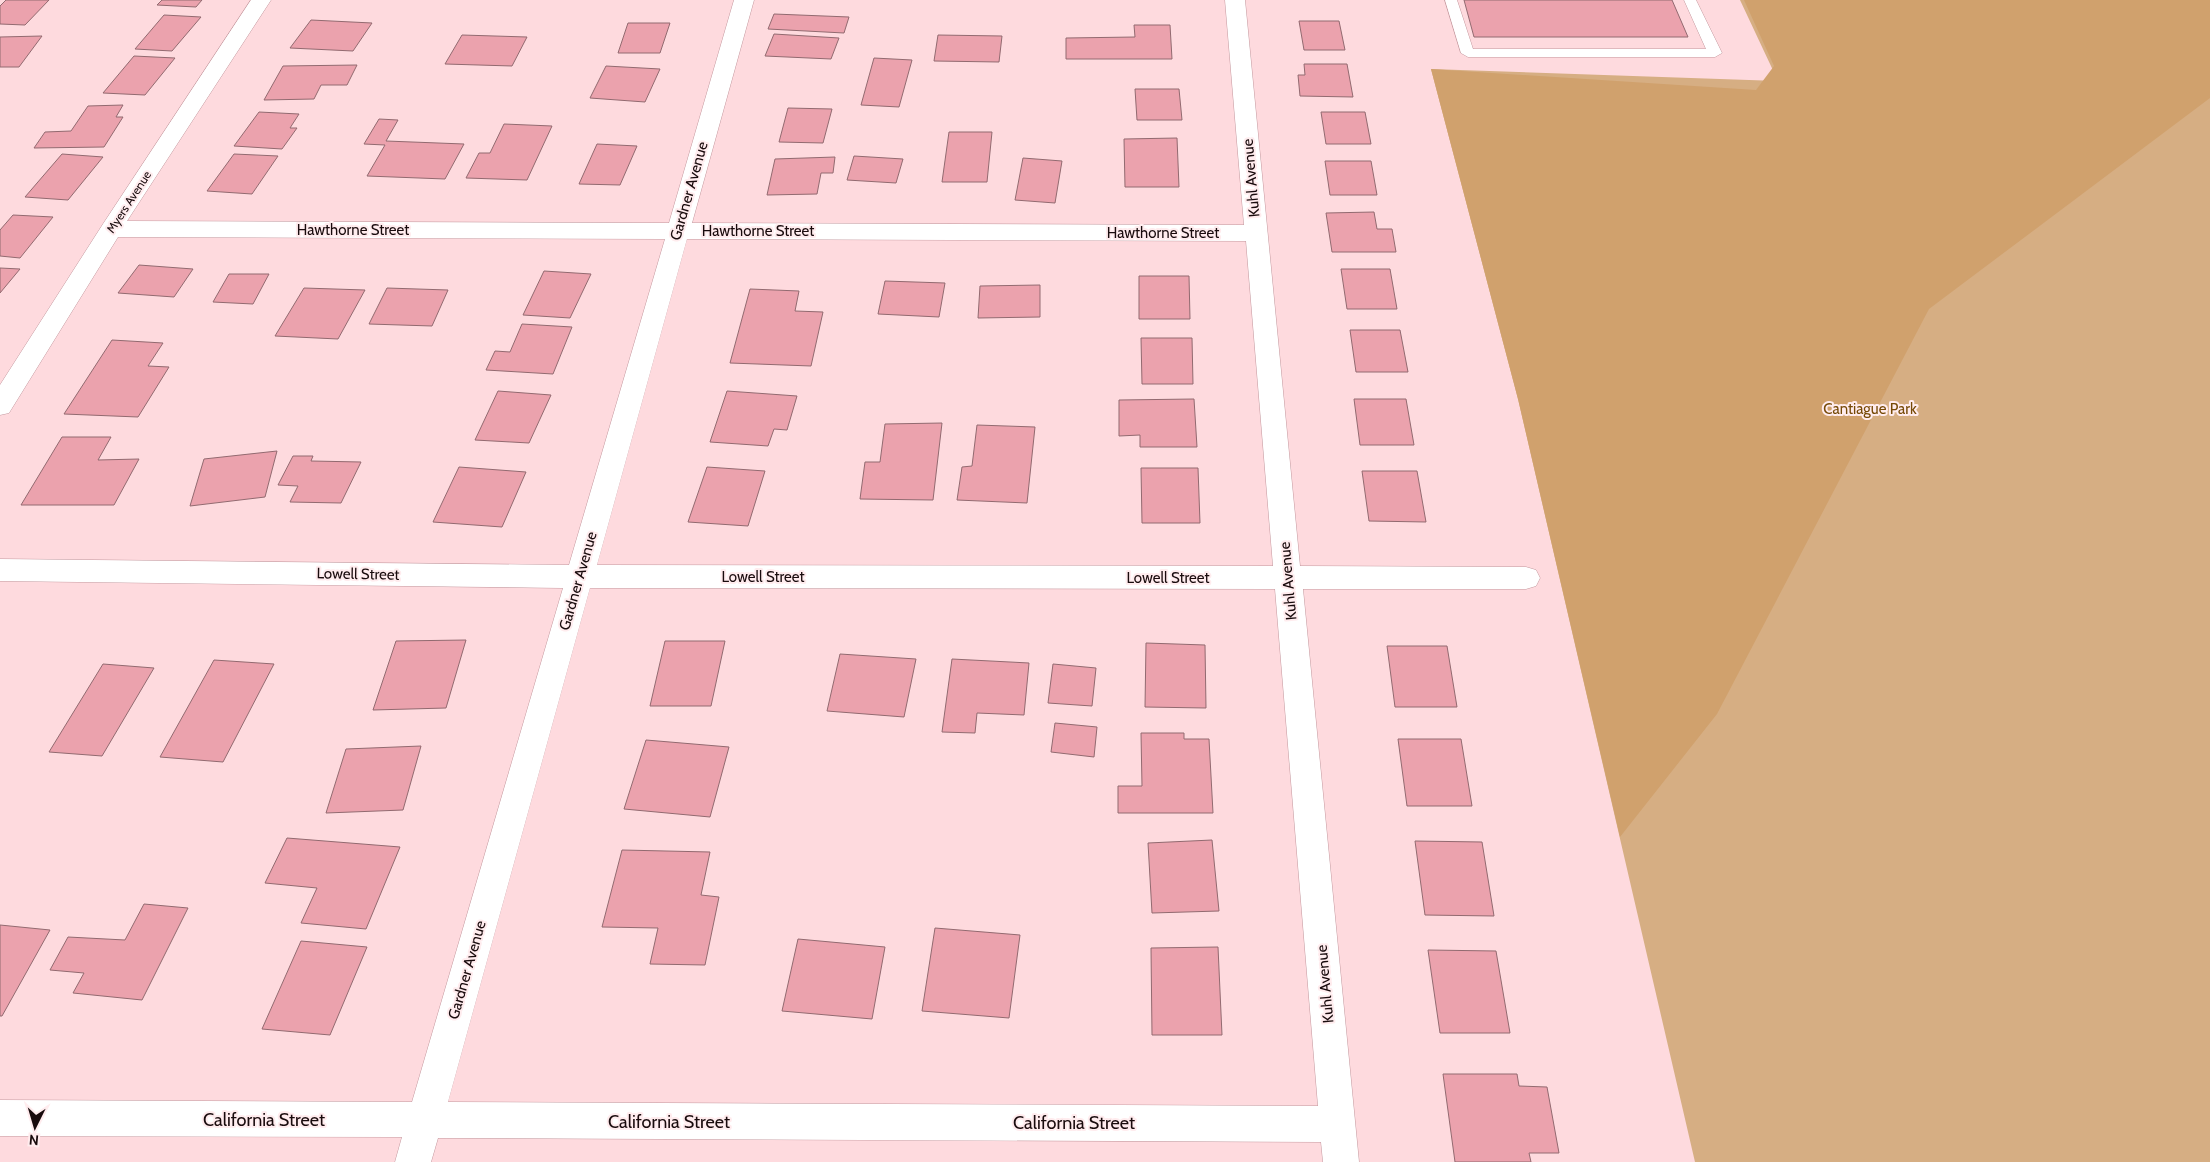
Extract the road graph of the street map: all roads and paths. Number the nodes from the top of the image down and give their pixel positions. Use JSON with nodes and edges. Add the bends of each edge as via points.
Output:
{"nodes":[{"id":1,"x":261,"y":0,"type":"edge"},
{"id":2,"x":744,"y":0,"type":"edge"},
{"id":3,"x":1235,"y":0,"type":"edge"},
{"id":4,"x":1451,"y":0,"type":"edge"},
{"id":5,"x":1690,"y":0,"type":"edge"},
{"id":6,"x":110,"y":229,"type":"junction"},
{"id":7,"x":678,"y":231,"type":"junction"},
{"id":8,"x":1256,"y":233,"type":"junction"},
{"id":9,"x":0,"y":406,"type":"edge"},
{"id":10,"x":0,"y":570,"type":"edge"},
{"id":11,"x":580,"y":576,"type":"junction"},
{"id":12,"x":1288,"y":578,"type":"junction"},
{"id":13,"x":1526,"y":578,"type":"dead end"},
{"id":14,"x":0,"y":1118,"type":"edge"},
{"id":15,"x":424,"y":1121,"type":"junction"},
{"id":16,"x":1338,"y":1124,"type":"junction"},
{"id":17,"x":413,"y":1162,"type":"edge"},
{"id":18,"x":1341,"y":1162,"type":"edge"}],
"edges":[{"from":1,"to":6,"type":"street","name":"Myers Avenue"},
{"from":2,"to":7,"type":"street","name":"Gardner Avenue"},
{"from":3,"to":8,"type":"street","name":"Kuhl Avenue"},
{"from":4,"to":5,"type":"lane","via":[[1468,53],[1715,53]]},
{"from":6,"to":7,"type":"street","name":"Hawthorne Street"},
{"from":6,"to":9,"type":"street","name":"Myers Avenue"},
{"from":7,"to":8,"type":"street","name":"Hawthorne Street"},
{"from":7,"to":11,"type":"street","name":"Gardner Avenue"},
{"from":8,"to":12,"type":"street","name":"Kuhl Avenue"},
{"from":10,"to":11,"type":"street","name":"Lowell Street"},
{"from":11,"to":12,"type":"street","name":"Lowell Street"},
{"from":11,"to":15,"type":"street","name":"Gardner Avenue"},
{"from":12,"to":13,"type":"street","name":"Lowell Street"},
{"from":12,"to":16,"type":"street","name":"Kuhl Avenue"},
{"from":14,"to":15,"type":"street","name":"California Street"},
{"from":15,"to":16,"type":"street","name":"California Street"},
{"from":15,"to":17,"type":"street","name":"Gardner Avenue"},
{"from":16,"to":18,"type":"street","name":"Kuhl Avenue"}]}
